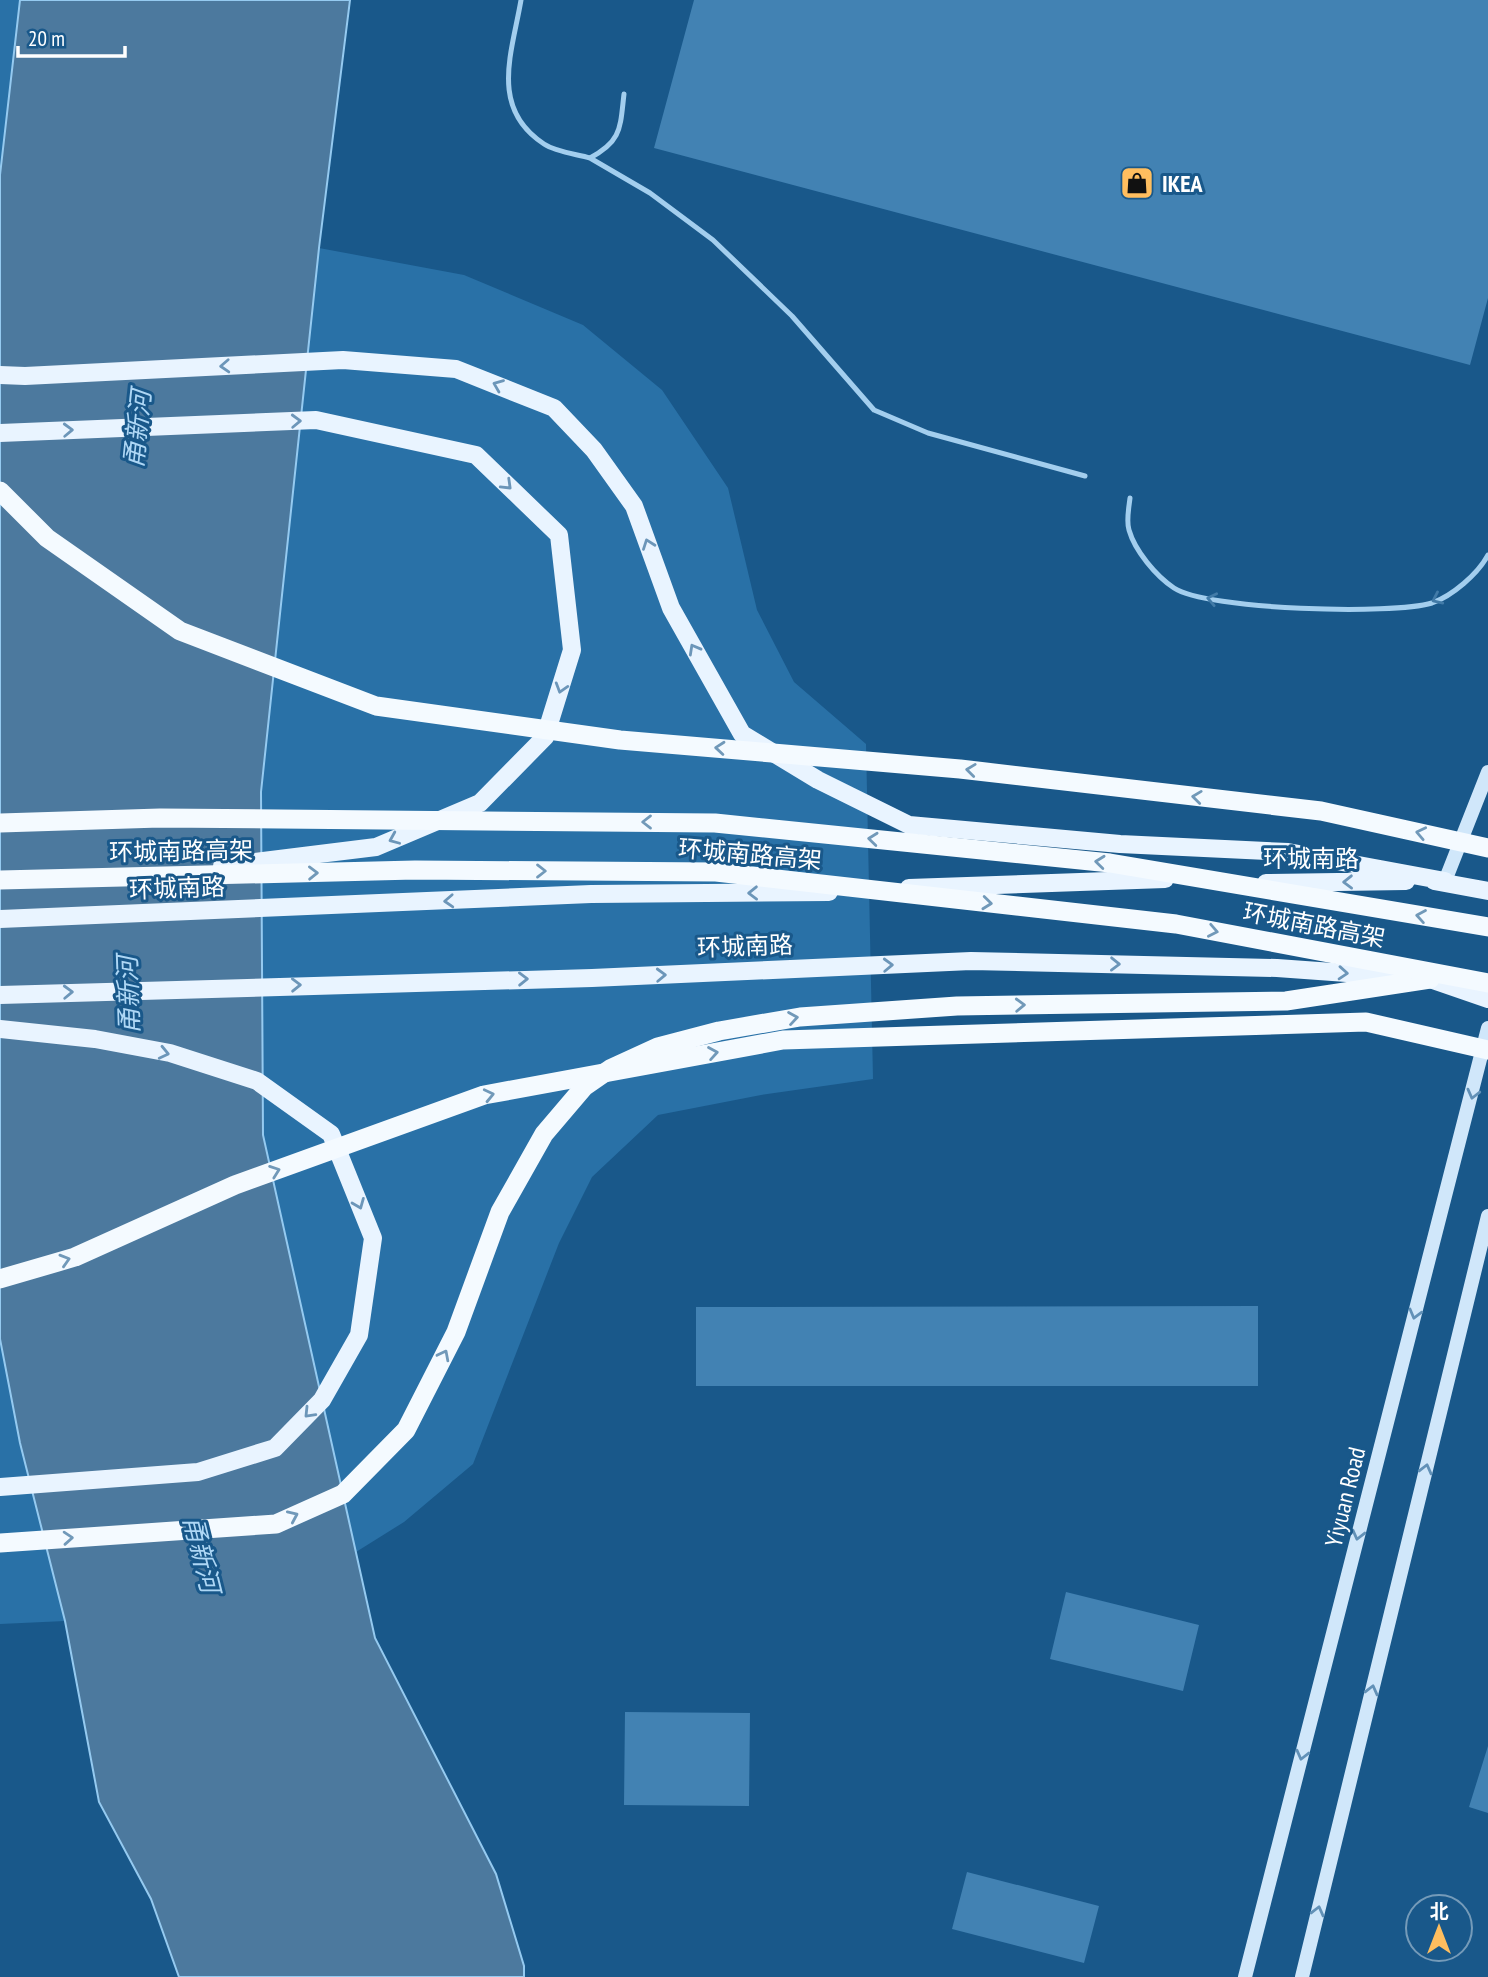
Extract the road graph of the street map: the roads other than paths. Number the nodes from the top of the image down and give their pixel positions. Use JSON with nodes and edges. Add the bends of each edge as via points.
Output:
{"nodes":[{"id":1,"x":521,"y":0,"type":"edge"},
{"id":2,"x":624,"y":94,"type":"dead end"},
{"id":3,"x":590,"y":158,"type":"junction"},
{"id":4,"x":0,"y":375,"type":"edge"},
{"id":5,"x":0,"y":433,"type":"edge"},
{"id":6,"x":1085,"y":476,"type":"dead end"},
{"id":7,"x":0,"y":491,"type":"edge"},
{"id":8,"x":1130,"y":498,"type":"dead end"},
{"id":9,"x":1488,"y":555,"type":"edge"},
{"id":10,"x":1488,"y":772,"type":"edge"},
{"id":11,"x":0,"y":823,"type":"edge"},
{"id":12,"x":1488,"y":848,"type":"edge"},
{"id":13,"x":0,"y":880,"type":"edge"},
{"id":14,"x":1445,"y":881,"type":"junction"},
{"id":15,"x":1488,"y":891,"type":"edge"},
{"id":16,"x":0,"y":908,"type":"edge"},
{"id":17,"x":278,"y":908,"type":"junction"},
{"id":18,"x":0,"y":919,"type":"edge"},
{"id":19,"x":1488,"y":928,"type":"edge"},
{"id":20,"x":1430,"y":979,"type":"junction"},
{"id":21,"x":1488,"y":983,"type":"edge"},
{"id":22,"x":0,"y":995,"type":"edge"},
{"id":23,"x":1488,"y":999,"type":"edge"},
{"id":24,"x":1488,"y":1028,"type":"edge"},
{"id":25,"x":0,"y":1029,"type":"edge"},
{"id":26,"x":1488,"y":1050,"type":"edge"},
{"id":27,"x":1488,"y":1216,"type":"edge"},
{"id":28,"x":0,"y":1279,"type":"edge"},
{"id":29,"x":0,"y":1487,"type":"edge"},
{"id":30,"x":0,"y":1543,"type":"edge"},
{"id":31,"x":1245,"y":1977,"type":"edge"},
{"id":32,"x":1302,"y":1977,"type":"edge"}],
"edges":[{"from":1,"to":3,"type":"lane","via":[[507,82],[513,115],[544,144]]},
{"from":2,"to":3,"type":"lane","via":[[621,127],[612,146]]},
{"from":3,"to":6,"type":"lane","via":[[650,193],[713,240],[792,316],[874,410],[928,433]]},
{"from":14,"to":4,"type":"main road","one_way":true,"via":[[1288,852],[1120,844],[909,825],[818,780],[742,734],[671,608],[634,506],[594,450],[554,408],[456,369],[343,360]]},
{"from":5,"to":13,"type":"main road","one_way":true,"bridge":true,"via":[[316,420],[476,455],[559,535],[572,650],[545,737],[499,784],[480,803],[376,847],[258,864]]},
{"from":12,"to":7,"type":"highway","one_way":true,"bridge":true,"via":[[1321,811],[960,768],[620,740],[376,706],[180,631],[47,538]]},
{"from":9,"to":8,"type":"lane","one_way":true,"via":[[1461,586],[1434,602],[1407,608],[1214,601],[1175,589],[1150,566],[1128,528]]},
{"from":10,"to":14,"type":"main road"},
{"from":19,"to":11,"type":"highway","name":"环城南路高架","one_way":true,"bridge":true,"via":[[1110,863],[715,822],[160,818]]},
{"from":13,"to":21,"type":"highway","name":"环城南路高架","one_way":true,"bridge":true,"via":[[415,870],[716,872],[1177,924]]},
{"from":14,"to":15,"type":"main road","name":"环城南路"},
{"from":14,"to":17,"type":"main road","name":"环城南路","one_way":true,"via":[[1289,884],[1136,878]]},
{"from":16,"to":17,"type":"main road"},
{"from":17,"to":18,"type":"main road","name":"环城南路"},
{"from":22,"to":20,"type":"main road","name":"环城南路","one_way":true,"via":[[592,978],[971,961],[1277,968]]},
{"from":20,"to":23,"type":"main road","name":"环城南路"},
{"from":30,"to":20,"type":"highway","one_way":true,"bridge":true,"via":[[276,1524],[343,1494],[405,1430],[456,1332],[500,1212],[544,1134],[584,1087],[658,1047],[800,1017],[957,1006],[1286,1001]]},
{"from":24,"to":31,"type":"main road","name":"Yiyuan Road","one_way":true},
{"from":25,"to":29,"type":"main road","one_way":true,"via":[[170,1053],[257,1081],[331,1134],[373,1238],[359,1335],[322,1400],[275,1448],[198,1472]]},
{"from":28,"to":26,"type":"highway","one_way":true,"bridge":true,"via":[[75,1257],[235,1185],[484,1095],[783,1040],[1366,1022]]},
{"from":32,"to":27,"type":"main road","one_way":true}]}
